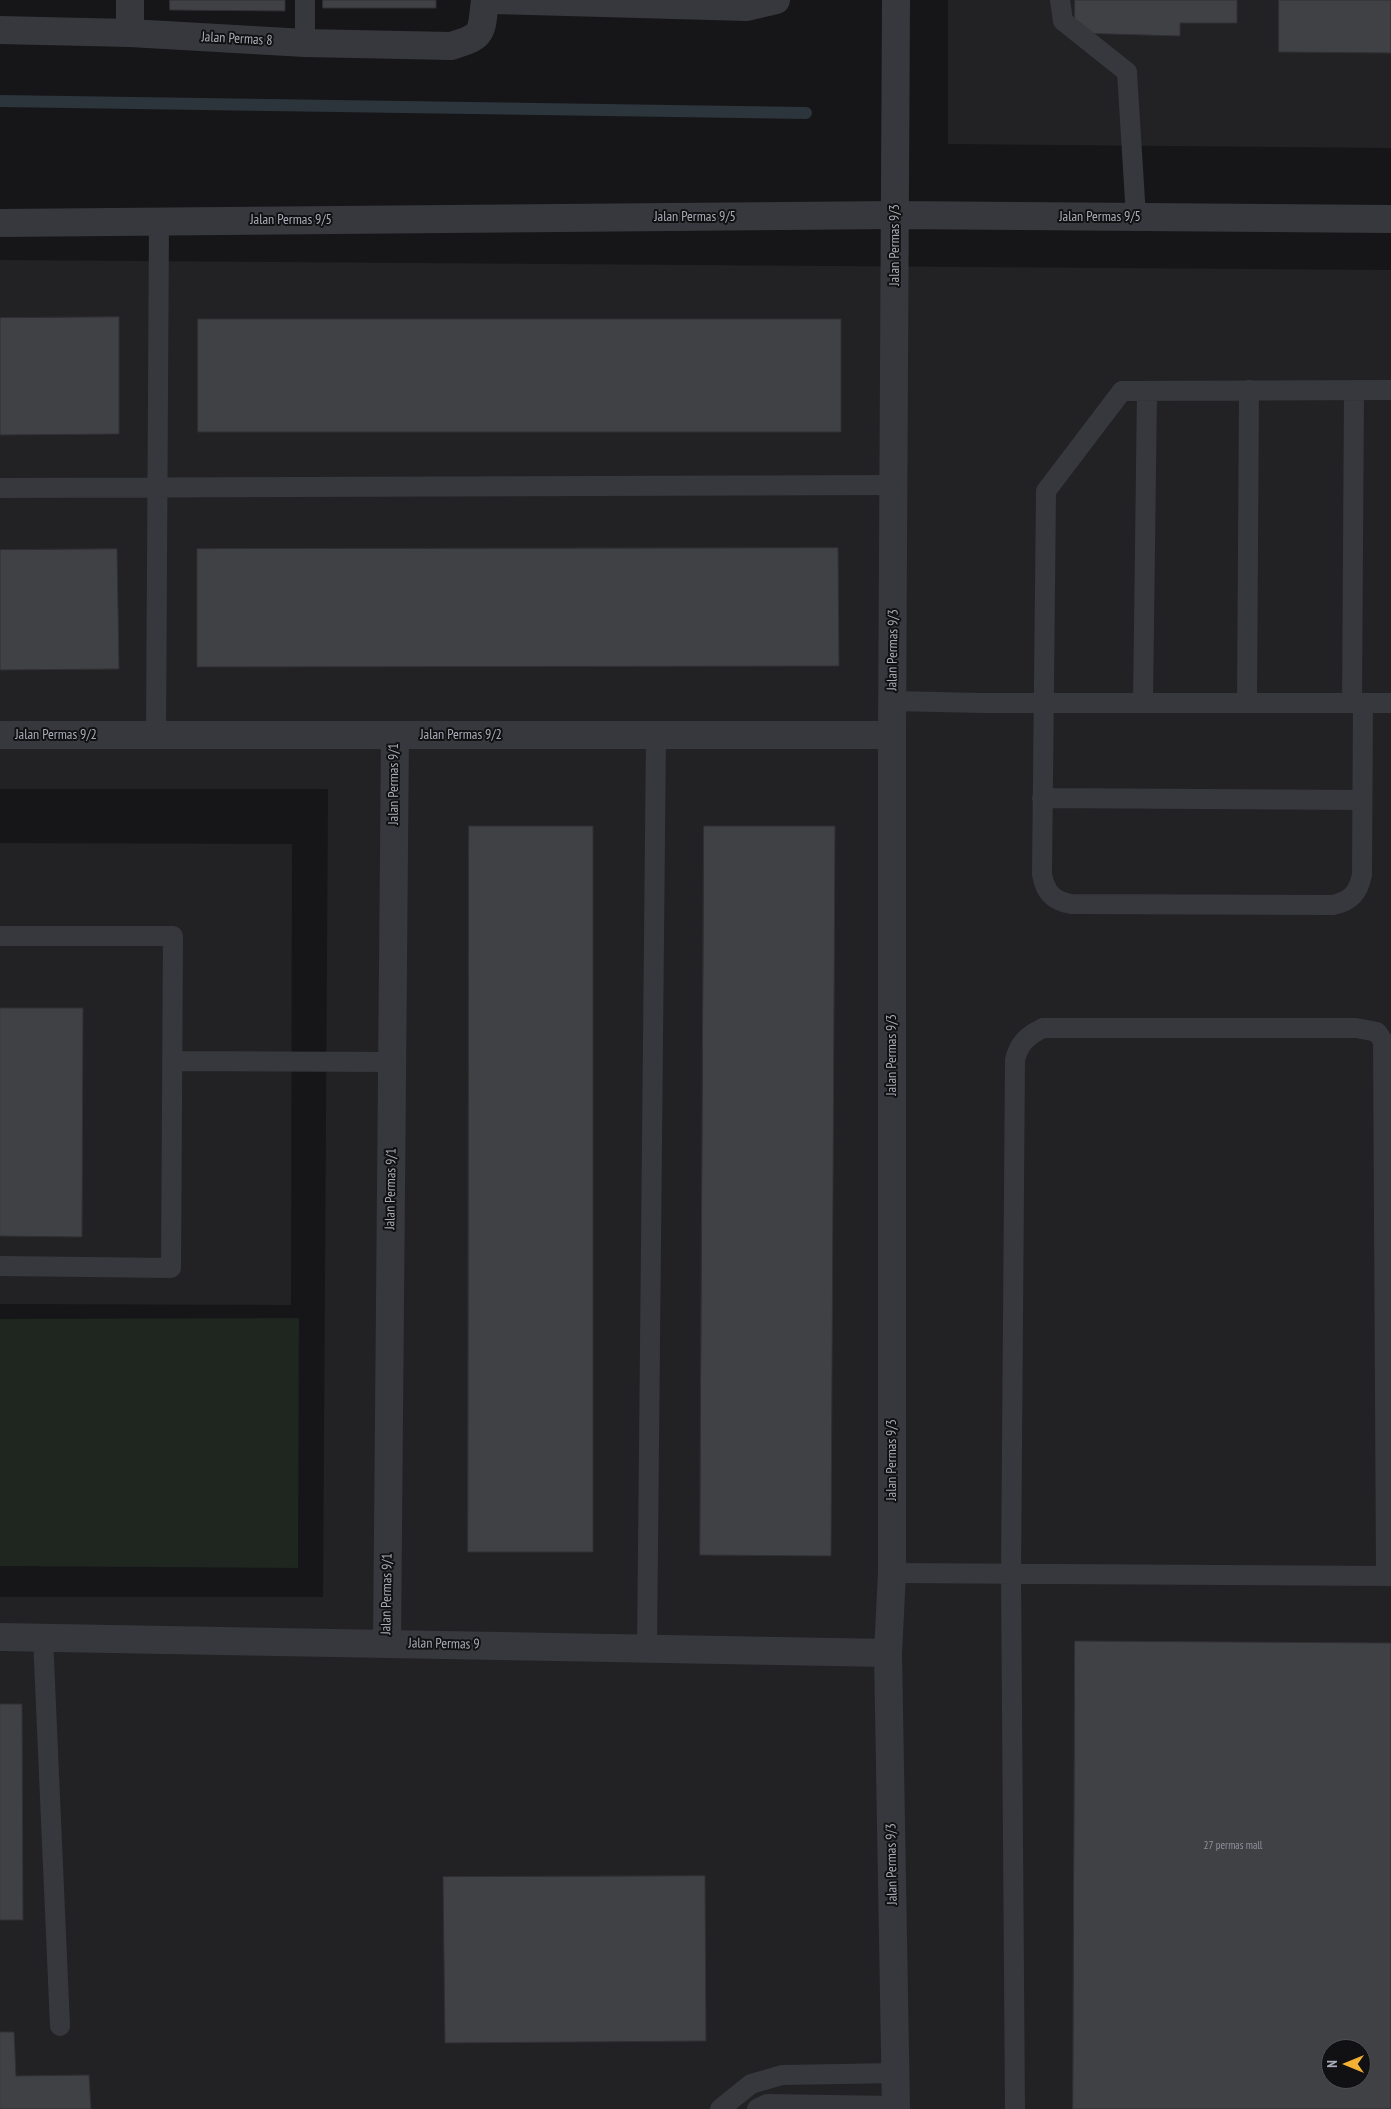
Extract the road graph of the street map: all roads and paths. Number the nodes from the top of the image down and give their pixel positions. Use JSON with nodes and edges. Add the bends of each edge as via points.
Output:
{"nodes":[{"id":1,"x":130,"y":0,"type":"edge"},
{"id":2,"x":305,"y":0,"type":"edge"},
{"id":3,"x":485,"y":0,"type":"edge"},
{"id":4,"x":495,"y":0,"type":"edge"},
{"id":5,"x":776,"y":0,"type":"edge"},
{"id":6,"x":896,"y":0,"type":"edge"},
{"id":7,"x":1060,"y":0,"type":"edge"},
{"id":8,"x":0,"y":30,"type":"edge"},
{"id":9,"x":130,"y":33,"type":"junction"},
{"id":10,"x":305,"y":43,"type":"junction"},
{"id":11,"x":895,"y":215,"type":"junction"},
{"id":12,"x":1136,"y":217,"type":"junction"},
{"id":13,"x":1391,"y":219,"type":"edge"},
{"id":14,"x":159,"y":221,"type":"junction"},
{"id":15,"x":0,"y":223,"type":"edge"},
{"id":16,"x":1249,"y":390,"type":"junction"},
{"id":17,"x":1354,"y":390,"type":"junction"},
{"id":18,"x":1391,"y":390,"type":"edge"},
{"id":19,"x":1147,"y":391,"type":"junction"},
{"id":20,"x":894,"y":484,"type":"junction"},
{"id":21,"x":158,"y":487,"type":"junction"},
{"id":22,"x":0,"y":488,"type":"edge"},
{"id":23,"x":892,"y":701,"type":"junction"},
{"id":24,"x":1042,"y":703,"type":"junction"},
{"id":25,"x":1143,"y":703,"type":"junction"},
{"id":26,"x":1247,"y":703,"type":"junction"},
{"id":27,"x":1358,"y":704,"type":"junction"},
{"id":28,"x":1391,"y":704,"type":"edge"},
{"id":29,"x":0,"y":734,"type":"edge"},
{"id":30,"x":156,"y":734,"type":"junction"},
{"id":31,"x":395,"y":734,"type":"junction"},
{"id":32,"x":656,"y":735,"type":"junction"},
{"id":33,"x":892,"y":735,"type":"junction"},
{"id":34,"x":1042,"y":798,"type":"junction"},
{"id":35,"x":1362,"y":800,"type":"junction"},
{"id":36,"x":0,"y":936,"type":"edge"},
{"id":37,"x":172,"y":1061,"type":"junction"},
{"id":38,"x":392,"y":1062,"type":"junction"},
{"id":39,"x":0,"y":1266,"type":"edge"},
{"id":40,"x":892,"y":1573,"type":"junction"},
{"id":41,"x":1011,"y":1574,"type":"junction"},
{"id":42,"x":1388,"y":1576,"type":"edge"},
{"id":43,"x":0,"y":1637,"type":"edge"},
{"id":44,"x":43,"y":1637,"type":"junction"},
{"id":45,"x":387,"y":1643,"type":"junction"},
{"id":46,"x":647,"y":1648,"type":"junction"},
{"id":47,"x":888,"y":1653,"type":"junction"},
{"id":48,"x":60,"y":2026,"type":"dead end"},
{"id":49,"x":896,"y":2073,"type":"junction"},
{"id":50,"x":896,"y":2107,"type":"edge"},
{"id":51,"x":720,"y":2109,"type":"edge"},
{"id":52,"x":756,"y":2109,"type":"edge"},
{"id":53,"x":1015,"y":2109,"type":"edge"}],
"edges":[{"from":1,"to":9,"type":"street"},
{"from":2,"to":10,"type":"lane"},
{"from":3,"to":10,"type":"street","name":"Jalan Permas 8","via":[[482,29],[474,39],[451,46]]},
{"from":4,"to":5,"type":"street","via":[[746,7]]},
{"from":6,"to":11,"type":"street","name":"Jalan Permas 9/3"},
{"from":7,"to":12,"type":"lane","via":[[1063,21],[1127,72]]},
{"from":8,"to":9,"type":"street","name":"Jalan Permas 8"},
{"from":9,"to":10,"type":"street","name":"Jalan Permas 8"},
{"from":11,"to":12,"type":"street","name":"Jalan Permas 9/5"},
{"from":11,"to":14,"type":"street","name":"Jalan Permas 9/5"},
{"from":11,"to":20,"type":"street","name":"Jalan Permas 9/3"},
{"from":12,"to":13,"type":"street","name":"Jalan Permas 9/5"},
{"from":14,"to":15,"type":"street","name":"Jalan Permas 9/5"},
{"from":14,"to":21,"type":"lane"},
{"from":16,"to":17,"type":"lane"},
{"from":16,"to":19,"type":"lane"},
{"from":16,"to":26,"type":"lane"},
{"from":17,"to":18,"type":"lane"},
{"from":17,"to":27,"type":"lane"},
{"from":19,"to":24,"type":"lane","via":[[1122,391],[1046,491]]},
{"from":19,"to":25,"type":"lane"},
{"from":20,"to":21,"type":"lane"},
{"from":20,"to":23,"type":"street","name":"Jalan Permas 9/3"},
{"from":21,"to":22,"type":"lane"},
{"from":21,"to":30,"type":"lane"},
{"from":23,"to":24,"type":"lane"},
{"from":23,"to":33,"type":"street","name":"Jalan Permas 9/3"},
{"from":24,"to":25,"type":"lane"},
{"from":24,"to":34,"type":"lane"},
{"from":25,"to":26,"type":"lane"},
{"from":26,"to":27,"type":"lane"},
{"from":27,"to":28,"type":"lane"},
{"from":27,"to":35,"type":"lane"},
{"from":29,"to":30,"type":"street","name":"Jalan Permas 9/2"},
{"from":30,"to":31,"type":"street","name":"Jalan Permas 9/2"},
{"from":31,"to":32,"type":"street","name":"Jalan Permas 9/2"},
{"from":31,"to":38,"type":"street","name":"Jalan Permas 9/1"},
{"from":32,"to":33,"type":"street","name":"Jalan Permas 9/2"},
{"from":32,"to":46,"type":"lane"},
{"from":33,"to":40,"type":"street","name":"Jalan Permas 9/3"},
{"from":34,"to":35,"type":"lane"},
{"from":34,"to":35,"type":"lane","via":[[1044,885],[1059,902],[1071,904],[1344,902],[1354,896],[1362,876]]},
{"from":36,"to":37,"type":"lane","via":[[173,936]]},
{"from":37,"to":38,"type":"lane"},
{"from":37,"to":39,"type":"lane","via":[[171,1268]]},
{"from":38,"to":45,"type":"street","name":"Jalan Permas 9/1"},
{"from":40,"to":41,"type":"lane"},
{"from":40,"to":47,"type":"street","name":"Jalan Permas 9/3"},
{"from":41,"to":42,"type":"lane"},
{"from":41,"to":42,"type":"lane","via":[[1014,1060],[1018,1046],[1030,1034],[1043,1028],[1356,1028],[1377,1032],[1383,1041]]},
{"from":41,"to":53,"type":"lane"},
{"from":43,"to":44,"type":"street","name":"Jalan Permas 9"},
{"from":44,"to":45,"type":"street","name":"Jalan Permas 9"},
{"from":44,"to":48,"type":"lane"},
{"from":45,"to":46,"type":"street","name":"Jalan Permas 9"},
{"from":46,"to":47,"type":"street","name":"Jalan Permas 9"},
{"from":47,"to":49,"type":"street","name":"Jalan Permas 9/3"},
{"from":49,"to":50,"type":"street","name":"Jalan Permas 9/3"},
{"from":49,"to":51,"type":"lane","via":[[782,2075],[751,2084]]},
{"from":50,"to":52,"type":"lane","via":[[767,2104]]}]}
